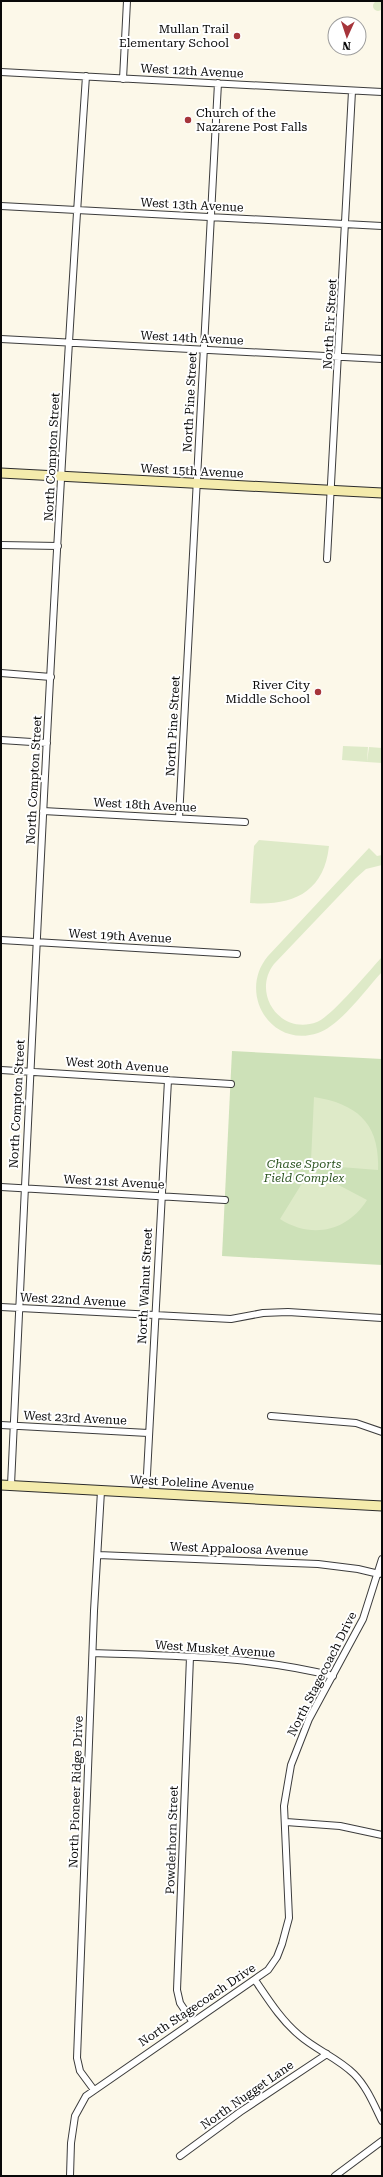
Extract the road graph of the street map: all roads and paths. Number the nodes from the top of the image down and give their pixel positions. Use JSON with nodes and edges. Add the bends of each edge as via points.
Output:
{"nodes":[{"id":1,"x":126,"y":1,"type":"edge"},
{"id":2,"x":1,"y":72,"type":"edge"},
{"id":3,"x":86,"y":76,"type":"junction"},
{"id":4,"x":123,"y":79,"type":"junction"},
{"id":5,"x":218,"y":84,"type":"junction"},
{"id":6,"x":352,"y":91,"type":"junction"},
{"id":7,"x":382,"y":92,"type":"edge"},
{"id":8,"x":1,"y":206,"type":"edge"},
{"id":9,"x":77,"y":210,"type":"junction"},
{"id":10,"x":211,"y":217,"type":"junction"},
{"id":11,"x":345,"y":224,"type":"junction"},
{"id":12,"x":382,"y":226,"type":"edge"},
{"id":13,"x":1,"y":339,"type":"edge"},
{"id":14,"x":69,"y":342,"type":"junction"},
{"id":15,"x":204,"y":350,"type":"junction"},
{"id":16,"x":339,"y":357,"type":"junction"},
{"id":17,"x":382,"y":359,"type":"edge"},
{"id":18,"x":1,"y":473,"type":"edge"},
{"id":19,"x":62,"y":476,"type":"junction"},
{"id":20,"x":196,"y":484,"type":"junction"},
{"id":21,"x":332,"y":491,"type":"junction"},
{"id":22,"x":382,"y":493,"type":"edge"},
{"id":23,"x":1,"y":545,"type":"edge"},
{"id":24,"x":58,"y":546,"type":"junction"},
{"id":25,"x":327,"y":559,"type":"dead end"},
{"id":26,"x":1,"y":673,"type":"edge"},
{"id":27,"x":51,"y":677,"type":"junction"},
{"id":28,"x":1,"y":740,"type":"edge"},
{"id":29,"x":47,"y":744,"type":"junction"},
{"id":30,"x":43,"y":811,"type":"junction"},
{"id":31,"x":179,"y":818,"type":"junction"},
{"id":32,"x":245,"y":822,"type":"dead end"},
{"id":33,"x":1,"y":940,"type":"edge"},
{"id":34,"x":36,"y":942,"type":"junction"},
{"id":35,"x":237,"y":954,"type":"dead end"},
{"id":36,"x":1,"y":1070,"type":"edge"},
{"id":37,"x":30,"y":1071,"type":"junction"},
{"id":38,"x":168,"y":1080,"type":"junction"},
{"id":39,"x":231,"y":1084,"type":"dead end"},
{"id":40,"x":1,"y":1187,"type":"edge"},
{"id":41,"x":24,"y":1188,"type":"junction"},
{"id":42,"x":161,"y":1196,"type":"junction"},
{"id":43,"x":225,"y":1200,"type":"dead end"},
{"id":44,"x":1,"y":1307,"type":"edge"},
{"id":45,"x":18,"y":1307,"type":"junction"},
{"id":46,"x":154,"y":1316,"type":"junction"},
{"id":47,"x":382,"y":1318,"type":"edge"},
{"id":48,"x":272,"y":1416,"type":"dead end"},
{"id":49,"x":1,"y":1425,"type":"edge"},
{"id":50,"x":14,"y":1425,"type":"junction"},
{"id":51,"x":382,"y":1432,"type":"edge"},
{"id":52,"x":148,"y":1433,"type":"junction"},
{"id":53,"x":1,"y":1485,"type":"edge"},
{"id":54,"x":11,"y":1485,"type":"junction"},
{"id":55,"x":101,"y":1491,"type":"junction"},
{"id":56,"x":146,"y":1493,"type":"junction"},
{"id":57,"x":382,"y":1506,"type":"edge"},
{"id":58,"x":98,"y":1555,"type":"junction"},
{"id":59,"x":382,"y":1559,"type":"edge"},
{"id":60,"x":379,"y":1574,"type":"junction"},
{"id":61,"x":93,"y":1653,"type":"junction"},
{"id":62,"x":190,"y":1657,"type":"junction"},
{"id":63,"x":333,"y":1676,"type":"junction"},
{"id":64,"x":286,"y":1822,"type":"junction"},
{"id":65,"x":382,"y":1835,"type":"edge"},
{"id":66,"x":255,"y":1980,"type":"junction"},
{"id":67,"x":192,"y":2021,"type":"junction"},
{"id":68,"x":327,"y":2054,"type":"junction"},
{"id":69,"x":94,"y":2090,"type":"junction"},
{"id":70,"x":382,"y":2121,"type":"edge"},
{"id":71,"x":382,"y":2141,"type":"edge"},
{"id":72,"x":180,"y":2156,"type":"dead end"},
{"id":73,"x":70,"y":2176,"type":"edge"},
{"id":74,"x":335,"y":2176,"type":"edge"}],
"edges":[{"from":1,"to":4,"type":"street"},
{"from":2,"to":3,"type":"street","name":"West 12th Avenue"},
{"from":3,"to":4,"type":"street","name":"West 12th Avenue"},
{"from":3,"to":9,"type":"street","name":"North Compton Street"},
{"from":4,"to":5,"type":"street","name":"West 12th Avenue"},
{"from":5,"to":6,"type":"street","name":"West 12th Avenue"},
{"from":5,"to":10,"type":"street","name":"North Pine Street"},
{"from":6,"to":7,"type":"street","name":"West 12th Avenue"},
{"from":6,"to":11,"type":"street","name":"North Fir Street"},
{"from":8,"to":9,"type":"street","name":"West 13th Avenue"},
{"from":9,"to":10,"type":"street","name":"West 13th Avenue"},
{"from":9,"to":14,"type":"street","name":"North Compton Street"},
{"from":10,"to":11,"type":"street","name":"West 13th Avenue"},
{"from":10,"to":15,"type":"street","name":"North Pine Street"},
{"from":11,"to":12,"type":"street","name":"West 13th Avenue"},
{"from":11,"to":16,"type":"street","name":"North Fir Street"},
{"from":13,"to":14,"type":"street","name":"West 14th Avenue"},
{"from":14,"to":15,"type":"street","name":"West 14th Avenue"},
{"from":14,"to":19,"type":"street","name":"North Compton Street"},
{"from":15,"to":16,"type":"street","name":"West 14th Avenue"},
{"from":15,"to":20,"type":"street","name":"North Pine Street"},
{"from":16,"to":17,"type":"street","name":"West 14th Avenue"},
{"from":16,"to":21,"type":"street","name":"North Fir Street"},
{"from":18,"to":19,"type":"street","name":"West 15th Avenue"},
{"from":19,"to":20,"type":"street","name":"West 15th Avenue"},
{"from":19,"to":24,"type":"street","name":"North Compton Street"},
{"from":20,"to":21,"type":"street","name":"West 15th Avenue"},
{"from":20,"to":31,"type":"street","name":"North Pine Street"},
{"from":21,"to":22,"type":"street","name":"West 15th Avenue"},
{"from":21,"to":25,"type":"street","name":"North Fir Street"},
{"from":23,"to":24,"type":"street"},
{"from":24,"to":27,"type":"street","name":"North Compton Street"},
{"from":26,"to":27,"type":"street"},
{"from":27,"to":29,"type":"street","name":"North Compton Street"},
{"from":28,"to":29,"type":"street"},
{"from":29,"to":30,"type":"street","name":"North Compton Street"},
{"from":30,"to":31,"type":"street","name":"West 18th Avenue"},
{"from":30,"to":34,"type":"street","name":"North Compton Street"},
{"from":31,"to":32,"type":"street","name":"West 18th Avenue"},
{"from":33,"to":34,"type":"street","name":"West 19th Avenue"},
{"from":34,"to":35,"type":"street","name":"West 19th Avenue"},
{"from":34,"to":37,"type":"street","name":"North Compton Street"},
{"from":36,"to":37,"type":"street","name":"West 20th Avenue"},
{"from":37,"to":38,"type":"street","name":"West 20th Avenue"},
{"from":37,"to":41,"type":"street","name":"North Compton Street"},
{"from":38,"to":39,"type":"street","name":"West 20th Avenue"},
{"from":38,"to":42,"type":"street","name":"North Walnut Street"},
{"from":40,"to":41,"type":"street","name":"West 21st Avenue"},
{"from":41,"to":42,"type":"street","name":"West 21st Avenue"},
{"from":41,"to":45,"type":"street","name":"North Compton Street"},
{"from":42,"to":43,"type":"street","name":"West 21st Avenue"},
{"from":42,"to":46,"type":"street","name":"North Walnut Street"},
{"from":44,"to":45,"type":"street","name":"West 22nd Avenue"},
{"from":45,"to":46,"type":"street","name":"West 22nd Avenue"},
{"from":45,"to":50,"type":"street","name":"North Compton Street"},
{"from":46,"to":47,"type":"street","name":"West 22nd Avenue","via":[[231,1319],[263,1313],[288,1312]]},
{"from":46,"to":52,"type":"street","name":"North Walnut Street"},
{"from":48,"to":51,"type":"street","via":[[356,1423]]},
{"from":49,"to":50,"type":"street","name":"West 23rd Avenue"},
{"from":50,"to":52,"type":"street","name":"West 23rd Avenue"},
{"from":50,"to":54,"type":"street","name":"North Compton Street"},
{"from":52,"to":56,"type":"street","name":"North Walnut Street"},
{"from":53,"to":54,"type":"street","name":"West Poleline Avenue"},
{"from":54,"to":55,"type":"street","name":"West Poleline Avenue"},
{"from":55,"to":56,"type":"street","name":"West Poleline Avenue"},
{"from":55,"to":58,"type":"street","name":"North Pioneer Ridge Drive"},
{"from":56,"to":57,"type":"street","name":"West Poleline Avenue"},
{"from":58,"to":60,"type":"street","name":"West Appaloosa Avenue","via":[[318,1564]]},
{"from":58,"to":61,"type":"street","name":"North Pioneer Ridge Drive"},
{"from":59,"to":60,"type":"street","name":"North Stagecoach Drive"},
{"from":60,"to":63,"type":"street","name":"North Stagecoach Drive","via":[[363,1619]]},
{"from":61,"to":62,"type":"street","name":"West Musket Avenue"},
{"from":61,"to":69,"type":"street","name":"North Pioneer Ridge Drive","via":[[77,2058],[80,2071]]},
{"from":62,"to":63,"type":"street","name":"West Musket Avenue","via":[[268,1662]]},
{"from":62,"to":67,"type":"street","name":"Powderhorn Street","via":[[177,1990],[180,2003]]},
{"from":63,"to":64,"type":"street","name":"North Stagecoach Drive","via":[[309,1719],[294,1755],[284,1806]]},
{"from":64,"to":65,"type":"street","via":[[340,1826]]},
{"from":64,"to":66,"type":"street","name":"North Stagecoach Drive","via":[[286,1931],[277,1957],[268,1970]]},
{"from":66,"to":67,"type":"street","name":"North Stagecoach Drive"},
{"from":66,"to":68,"type":"street","via":[[270,2002],[299,2035]]},
{"from":67,"to":69,"type":"street","name":"North Stagecoach Drive"},
{"from":68,"to":70,"type":"street","via":[[355,2075],[368,2093]]},
{"from":68,"to":72,"type":"street","name":"North Nugget Lane"},
{"from":69,"to":73,"type":"street","name":"North Stagecoach Drive","via":[[86,2096],[75,2116]]},
{"from":71,"to":74,"type":"street"}]}
